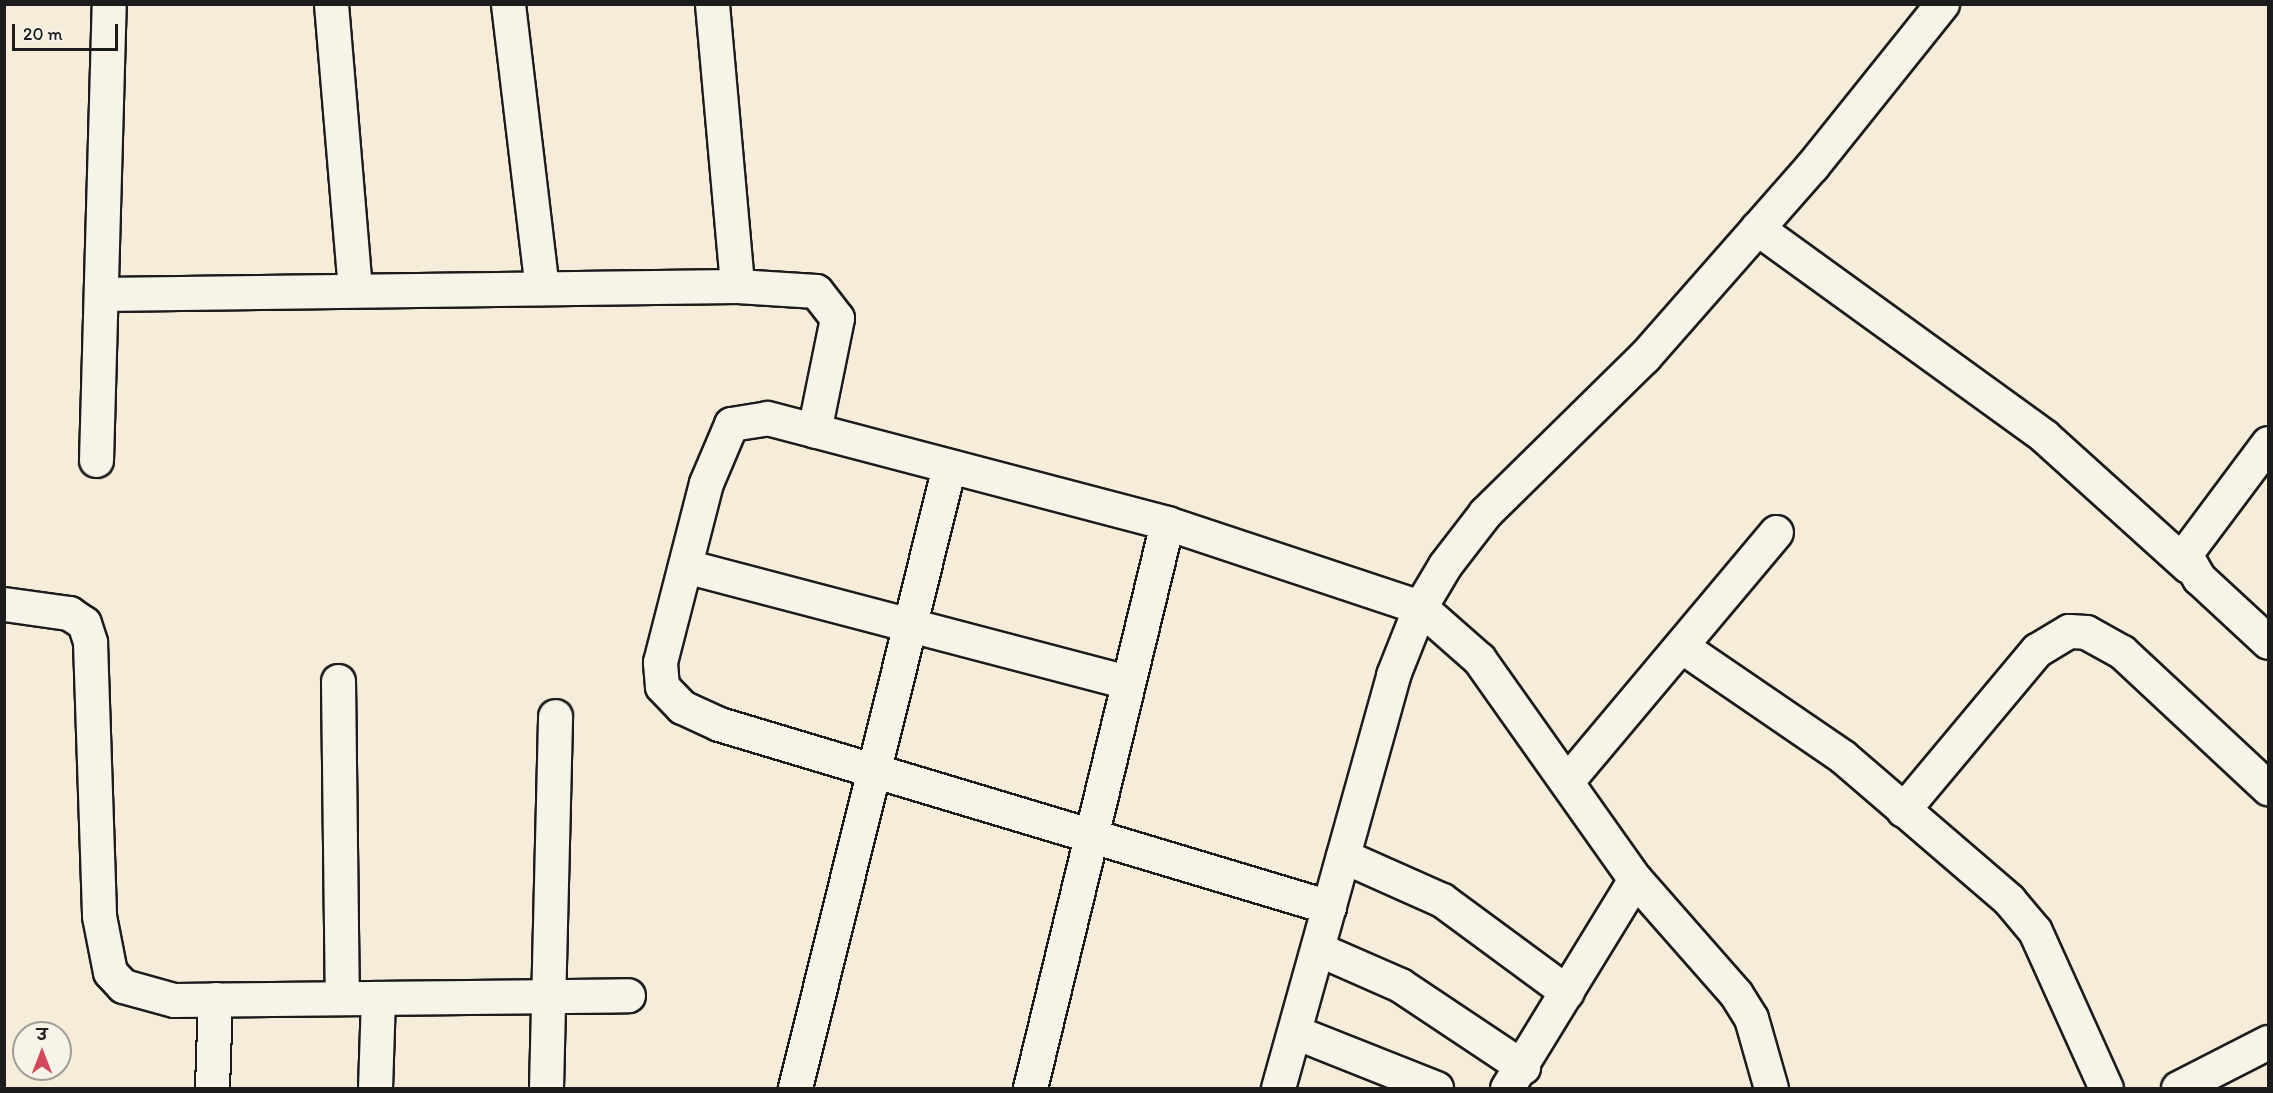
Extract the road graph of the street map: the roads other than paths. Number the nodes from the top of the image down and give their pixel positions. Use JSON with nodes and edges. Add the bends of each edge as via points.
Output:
{"nodes":[{"id":1,"x":109,"y":4,"type":"edge"},
{"id":2,"x":331,"y":4,"type":"edge"},
{"id":3,"x":508,"y":4,"type":"edge"},
{"id":4,"x":712,"y":4,"type":"edge"},
{"id":5,"x":1942,"y":4,"type":"edge"},
{"id":6,"x":1757,"y":228,"type":"junction"},
{"id":7,"x":737,"y":286,"type":"junction"},
{"id":8,"x":542,"y":288,"type":"junction"},
{"id":9,"x":355,"y":291,"type":"junction"},
{"id":10,"x":100,"y":294,"type":"junction"},
{"id":11,"x":814,"y":431,"type":"junction"},
{"id":12,"x":2268,"y":443,"type":"edge"},
{"id":13,"x":96,"y":460,"type":"dead end"},
{"id":14,"x":950,"y":465,"type":"junction"},
{"id":15,"x":1167,"y":523,"type":"junction"},
{"id":16,"x":1776,"y":531,"type":"dead end"},
{"id":17,"x":685,"y":566,"type":"junction"},
{"id":18,"x":2188,"y":566,"type":"junction"},
{"id":19,"x":4,"y":604,"type":"edge"},
{"id":20,"x":1419,"y":607,"type":"junction"},
{"id":21,"x":910,"y":626,"type":"junction"},
{"id":22,"x":2268,"y":642,"type":"edge"},
{"id":23,"x":1681,"y":646,"type":"junction"},
{"id":24,"x":338,"y":681,"type":"dead end"},
{"id":25,"x":1128,"y":682,"type":"junction"},
{"id":26,"x":555,"y":716,"type":"dead end"},
{"id":27,"x":874,"y":771,"type":"junction"},
{"id":28,"x":1567,"y":781,"type":"junction"},
{"id":29,"x":2268,"y":788,"type":"edge"},
{"id":30,"x":1903,"y":810,"type":"junction"},
{"id":31,"x":1091,"y":837,"type":"junction"},
{"id":32,"x":1343,"y":856,"type":"junction"},
{"id":33,"x":1635,"y":879,"type":"junction"},
{"id":34,"x":1329,"y":908,"type":"junction"},
{"id":35,"x":1318,"y":949,"type":"junction"},
{"id":36,"x":1567,"y":992,"type":"junction"},
{"id":37,"x":628,"y":995,"type":"dead end"},
{"id":38,"x":549,"y":996,"type":"junction"},
{"id":39,"x":342,"y":998,"type":"junction"},
{"id":40,"x":378,"y":998,"type":"junction"},
{"id":41,"x":215,"y":999,"type":"junction"},
{"id":42,"x":1295,"y":1032,"type":"junction"},
{"id":43,"x":2268,"y":1042,"type":"edge"},
{"id":44,"x":1515,"y":1078,"type":"edge"},
{"id":45,"x":212,"y":1089,"type":"edge"},
{"id":46,"x":375,"y":1089,"type":"edge"},
{"id":47,"x":546,"y":1089,"type":"edge"},
{"id":48,"x":795,"y":1089,"type":"edge"},
{"id":49,"x":1030,"y":1089,"type":"edge"},
{"id":50,"x":1278,"y":1089,"type":"edge"},
{"id":51,"x":1436,"y":1089,"type":"edge"},
{"id":52,"x":1771,"y":1089,"type":"edge"},
{"id":53,"x":2106,"y":1089,"type":"edge"},
{"id":54,"x":2178,"y":1089,"type":"edge"}],
"edges":[{"from":1,"to":10,"type":"street"},
{"from":2,"to":9,"type":"street"},
{"from":3,"to":8,"type":"street"},
{"from":4,"to":7,"type":"street"},
{"from":5,"to":6,"type":"street"},
{"from":6,"to":18,"type":"street","via":[[2044,436]]},
{"from":6,"to":20,"type":"street","via":[[1606,397],[1485,513]]},
{"from":7,"to":8,"type":"street"},
{"from":7,"to":11,"type":"street","via":[[816,291],[830,302],[837,318],[835,346]]},
{"from":8,"to":9,"type":"street"},
{"from":9,"to":10,"type":"street"},
{"from":10,"to":13,"type":"street"},
{"from":11,"to":14,"type":"street"},
{"from":11,"to":17,"type":"street","via":[[767,418],[731,424],[719,443]]},
{"from":12,"to":18,"type":"street","via":[[2190,541]]},
{"from":14,"to":15,"type":"street"},
{"from":14,"to":21,"type":"street"},
{"from":15,"to":20,"type":"street"},
{"from":15,"to":25,"type":"street"},
{"from":16,"to":23,"type":"street"},
{"from":17,"to":21,"type":"street"},
{"from":17,"to":27,"type":"street","via":[[660,662],[662,686],[682,707],[719,724]]},
{"from":18,"to":22,"type":"street"},
{"from":19,"to":41,"type":"street","via":[[69,613],[84,623],[90,642],[99,916],[110,972],[140,995]]},
{"from":20,"to":28,"type":"street","via":[[1479,659]]},
{"from":20,"to":32,"type":"street","via":[[1393,675]]},
{"from":21,"to":25,"type":"street"},
{"from":21,"to":27,"type":"street"},
{"from":23,"to":28,"type":"street"},
{"from":23,"to":30,"type":"street","via":[[1843,757]]},
{"from":24,"to":39,"type":"street"},
{"from":25,"to":31,"type":"street"},
{"from":26,"to":38,"type":"street"},
{"from":27,"to":31,"type":"street"},
{"from":27,"to":48,"type":"street"},
{"from":28,"to":33,"type":"street"},
{"from":29,"to":30,"type":"street","via":[[2122,652],[2086,632],[2069,631],[2037,650]]},
{"from":30,"to":53,"type":"street","via":[[2009,900],[2035,931]]},
{"from":31,"to":34,"type":"street"},
{"from":31,"to":49,"type":"street"},
{"from":32,"to":34,"type":"street"},
{"from":32,"to":36,"type":"street","via":[[1442,900]]},
{"from":33,"to":36,"type":"street"},
{"from":33,"to":52,"type":"street","via":[[1736,994],[1751,1018]]},
{"from":34,"to":35,"type":"street"},
{"from":35,"to":42,"type":"street"},
{"from":35,"to":44,"type":"street","via":[[1400,985]]},
{"from":36,"to":44,"type":"street"},
{"from":37,"to":38,"type":"street"},
{"from":38,"to":40,"type":"street"},
{"from":38,"to":47,"type":"street"},
{"from":39,"to":40,"type":"street"},
{"from":39,"to":41,"type":"street"},
{"from":40,"to":46,"type":"street"},
{"from":41,"to":45,"type":"street"},
{"from":42,"to":50,"type":"street"},
{"from":42,"to":51,"type":"street"},
{"from":43,"to":54,"type":"street"}]}
